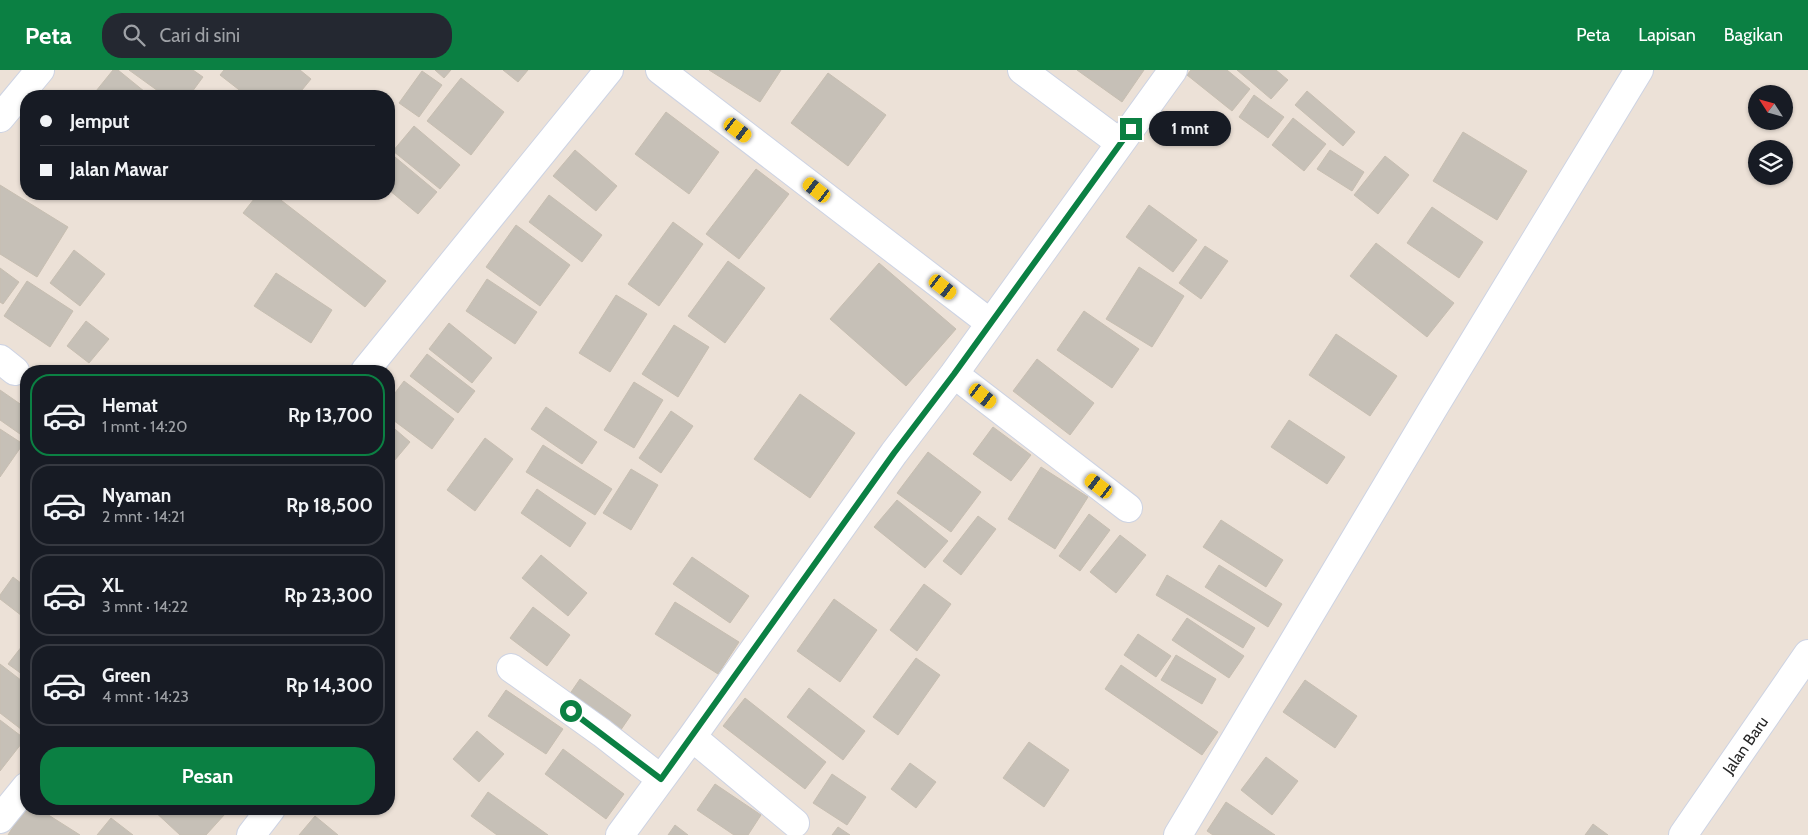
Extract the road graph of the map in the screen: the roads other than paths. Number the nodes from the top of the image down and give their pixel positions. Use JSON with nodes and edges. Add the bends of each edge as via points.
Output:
{"nodes":[{"id":1,"x":40,"y":70,"type":"edge"},
{"id":2,"x":609,"y":70,"type":"edge"},
{"id":3,"x":660,"y":70,"type":"edge"},
{"id":4,"x":1022,"y":70,"type":"edge"},
{"id":5,"x":1173,"y":70,"type":"edge"},
{"id":6,"x":1639,"y":70,"type":"edge"},
{"id":7,"x":23,"y":90,"type":"edge"},
{"id":8,"x":20,"y":94,"type":"edge"},
{"id":9,"x":0,"y":118,"type":"edge"},
{"id":10,"x":1120,"y":144,"type":"junction"},
{"id":11,"x":990,"y":323,"type":"junction"},
{"id":12,"x":370,"y":365,"type":"edge"},
{"id":13,"x":954,"y":374,"type":"junction"},
{"id":14,"x":1128,"y":508,"type":"dead end"},
{"id":15,"x":1808,"y":654,"type":"edge"},
{"id":16,"x":511,"y":668,"type":"dead end"},
{"id":17,"x":692,"y":737,"type":"junction"},
{"id":18,"x":661,"y":779,"type":"junction"},
{"id":19,"x":20,"y":794,"type":"edge"},
{"id":20,"x":266,"y":815,"type":"edge"},
{"id":21,"x":0,"y":819,"type":"edge"},
{"id":22,"x":795,"y":822,"type":"dead end"},
{"id":23,"x":251,"y":835,"type":"edge"},
{"id":24,"x":620,"y":835,"type":"edge"},
{"id":25,"x":1178,"y":835,"type":"edge"},
{"id":26,"x":1683,"y":835,"type":"edge"}],
"edges":[{"from":1,"to":7,"type":"street"},
{"from":2,"to":12,"type":"street"},
{"from":3,"to":11,"type":"street"},
{"from":4,"to":10,"type":"street"},
{"from":5,"to":10,"type":"street"},
{"from":6,"to":25,"type":"street"},
{"from":8,"to":9,"type":"street"},
{"from":10,"to":11,"type":"street"},
{"from":11,"to":13,"type":"street"},
{"from":13,"to":14,"type":"street"},
{"from":13,"to":17,"type":"street"},
{"from":15,"to":26,"type":"street","name":"Jalan Baru"},
{"from":16,"to":18,"type":"street"},
{"from":17,"to":18,"type":"street"},
{"from":17,"to":22,"type":"street"},
{"from":18,"to":24,"type":"street"},
{"from":19,"to":21,"type":"street"},
{"from":20,"to":23,"type":"street"}]}
